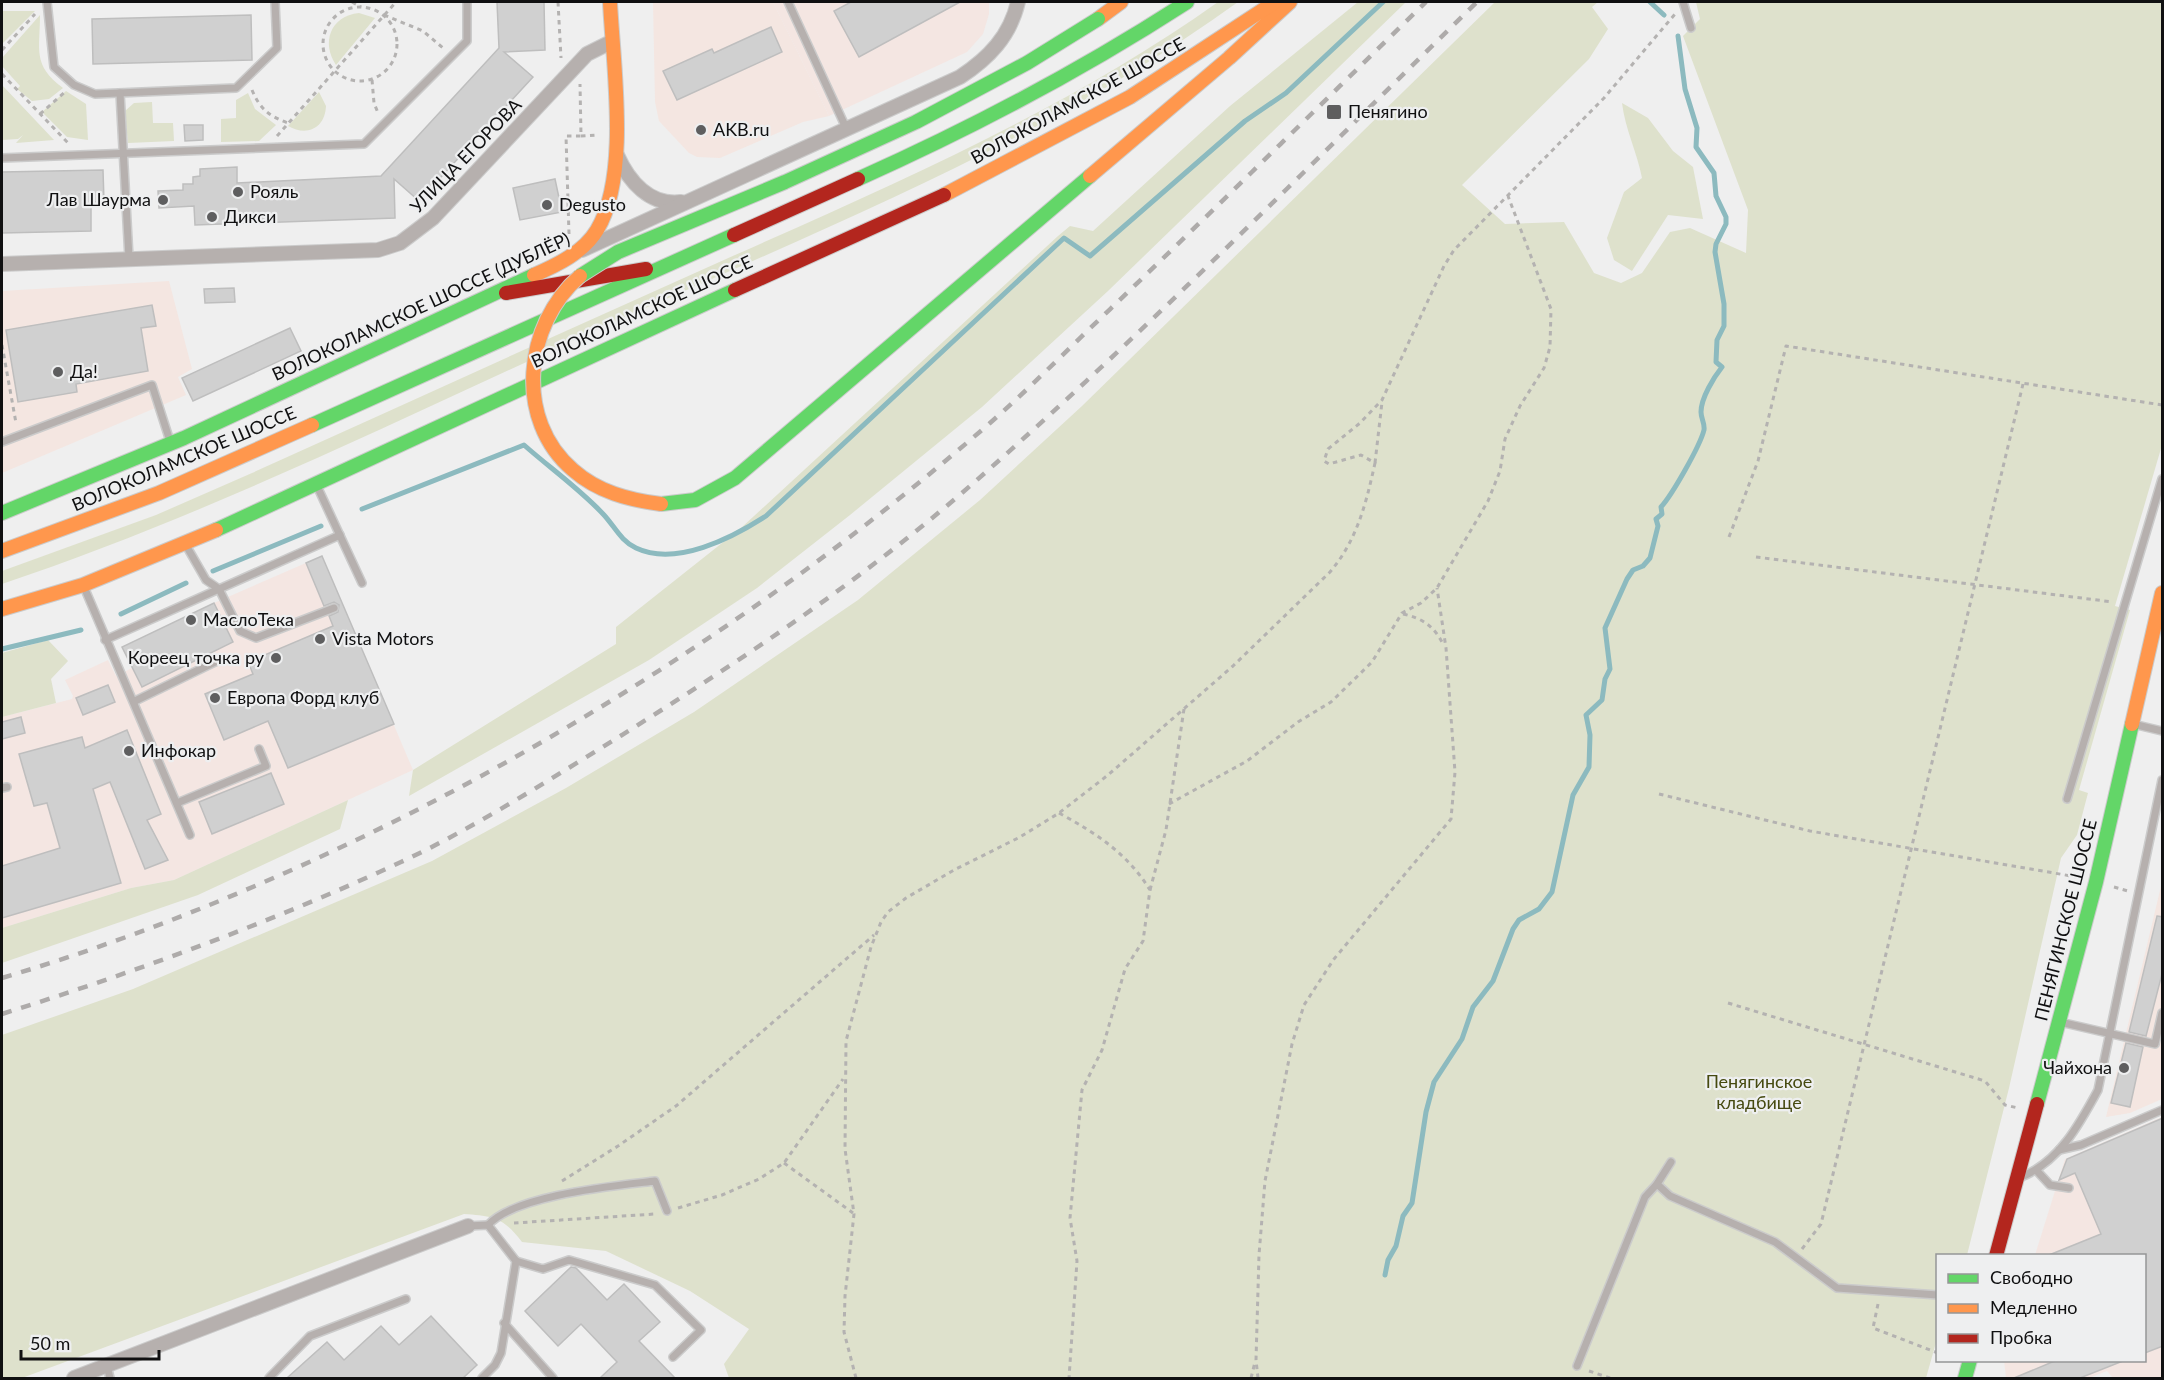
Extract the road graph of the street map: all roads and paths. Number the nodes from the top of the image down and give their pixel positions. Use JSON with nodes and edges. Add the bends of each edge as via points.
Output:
{"nodes":[{"id":1,"x":47,"y":2,"type":"edge"},
{"id":2,"x":275,"y":2,"type":"edge"},
{"id":3,"x":352,"y":2,"type":"edge"},
{"id":4,"x":396,"y":2,"type":"edge"},
{"id":5,"x":467,"y":2,"type":"edge"},
{"id":6,"x":558,"y":2,"type":"edge"},
{"id":7,"x":610,"y":2,"type":"edge"},
{"id":8,"x":788,"y":2,"type":"edge"},
{"id":9,"x":1018,"y":2,"type":"edge"},
{"id":10,"x":1121,"y":2,"type":"edge"},
{"id":11,"x":1187,"y":2,"type":"edge"},
{"id":12,"x":1275,"y":2,"type":"edge"},
{"id":13,"x":1290,"y":2,"type":"edge"},
{"id":14,"x":1684,"y":2,"type":"edge"},
{"id":15,"x":361,"y":7,"type":"junction"},
{"id":16,"x":39,"y":10,"type":"dead end"},
{"id":17,"x":382,"y":15,"type":"junction"},
{"id":18,"x":1691,"y":28,"type":"dead end"},
{"id":19,"x":611,"y":42,"type":"junction"},
{"id":20,"x":2,"y":50,"type":"edge"},
{"id":21,"x":453,"y":58,"type":"junction"},
{"id":22,"x":561,"y":68,"type":"dead end"},
{"id":23,"x":336,"y":72,"type":"junction"},
{"id":24,"x":2,"y":74,"type":"edge"},
{"id":25,"x":580,"y":77,"type":"dead end"},
{"id":26,"x":246,"y":78,"type":"junction"},
{"id":27,"x":372,"y":80,"type":"junction"},
{"id":28,"x":74,"y":85,"type":"junction"},
{"id":29,"x":120,"y":93,"type":"junction"},
{"id":30,"x":40,"y":114,"type":"junction"},
{"id":31,"x":288,"y":123,"type":"junction"},
{"id":32,"x":384,"y":125,"type":"junction"},
{"id":33,"x":847,"y":130,"type":"junction"},
{"id":34,"x":601,"y":135,"type":"dead end"},
{"id":35,"x":581,"y":136,"type":"junction"},
{"id":36,"x":265,"y":148,"type":"junction"},
{"id":37,"x":615,"y":150,"type":"junction"},
{"id":38,"x":124,"y":153,"type":"junction"},
{"id":39,"x":80,"y":155,"type":"junction"},
{"id":40,"x":2,"y":158,"type":"edge"},
{"id":41,"x":1508,"y":196,"type":"junction"},
{"id":42,"x":692,"y":200,"type":"junction"},
{"id":43,"x":571,"y":248,"type":"junction"},
{"id":44,"x":129,"y":258,"type":"junction"},
{"id":45,"x":2,"y":264,"type":"edge"},
{"id":46,"x":664,"y":266,"type":"junction"},
{"id":47,"x":483,"y":297,"type":"junction"},
{"id":48,"x":2,"y":345,"type":"edge"},
{"id":49,"x":2023,"y":384,"type":"junction"},
{"id":50,"x":1382,"y":400,"type":"junction"},
{"id":51,"x":2163,"y":405,"type":"edge"},
{"id":52,"x":20,"y":435,"type":"junction"},
{"id":53,"x":2,"y":442,"type":"edge"},
{"id":54,"x":171,"y":443,"type":"junction"},
{"id":55,"x":1375,"y":463,"type":"junction"},
{"id":56,"x":2163,"y":479,"type":"edge"},
{"id":57,"x":316,"y":484,"type":"junction"},
{"id":58,"x":2,"y":513,"type":"edge"},
{"id":59,"x":340,"y":535,"type":"junction"},
{"id":60,"x":1729,"y":537,"type":"dead end"},
{"id":61,"x":186,"y":544,"type":"junction"},
{"id":62,"x":2,"y":551,"type":"edge"},
{"id":63,"x":1756,"y":557,"type":"dead end"},
{"id":64,"x":362,"y":583,"type":"dead end"},
{"id":65,"x":1977,"y":584,"type":"junction"},
{"id":66,"x":83,"y":585,"type":"junction"},
{"id":67,"x":1437,"y":588,"type":"junction"},
{"id":68,"x":219,"y":589,"type":"junction"},
{"id":69,"x":2163,"y":593,"type":"edge"},
{"id":70,"x":2124,"y":603,"type":"junction"},
{"id":71,"x":334,"y":608,"type":"dead end"},
{"id":72,"x":2,"y":609,"type":"edge"},
{"id":73,"x":1402,"y":614,"type":"junction"},
{"id":74,"x":105,"y":640,"type":"junction"},
{"id":75,"x":1446,"y":648,"type":"junction"},
{"id":76,"x":217,"y":661,"type":"dead end"},
{"id":77,"x":135,"y":700,"type":"junction"},
{"id":78,"x":1184,"y":709,"type":"junction"},
{"id":79,"x":2133,"y":724,"type":"junction"},
{"id":80,"x":2163,"y":731,"type":"edge"},
{"id":81,"x":259,"y":749,"type":"dead end"},
{"id":82,"x":2163,"y":780,"type":"edge"},
{"id":83,"x":1659,"y":794,"type":"dead end"},
{"id":84,"x":2067,"y":799,"type":"dead end"},
{"id":85,"x":177,"y":802,"type":"junction"},
{"id":86,"x":1169,"y":804,"type":"junction"},
{"id":87,"x":1059,"y":813,"type":"junction"},
{"id":88,"x":190,"y":835,"type":"dead end"},
{"id":89,"x":1913,"y":848,"type":"junction"},
{"id":90,"x":2076,"y":877,"type":"dead end"},
{"id":91,"x":2106,"y":885,"type":"dead end"},
{"id":92,"x":1150,"y":890,"type":"junction"},
{"id":93,"x":2139,"y":894,"type":"junction"},
{"id":94,"x":875,"y":934,"type":"junction"},
{"id":95,"x":1728,"y":1003,"type":"dead end"},
{"id":96,"x":2163,"y":1013,"type":"edge"},
{"id":97,"x":2058,"y":1022,"type":"junction"},
{"id":98,"x":2109,"y":1033,"type":"junction"},
{"id":99,"x":1864,"y":1045,"type":"junction"},
{"id":100,"x":844,"y":1077,"type":"junction"},
{"id":101,"x":2022,"y":1110,"type":"dead end"},
{"id":102,"x":2163,"y":1110,"type":"edge"},
{"id":103,"x":2059,"y":1150,"type":"junction"},
{"id":104,"x":784,"y":1162,"type":"junction"},
{"id":105,"x":1671,"y":1162,"type":"dead end"},
{"id":106,"x":2037,"y":1171,"type":"junction"},
{"id":107,"x":2016,"y":1179,"type":"junction"},
{"id":108,"x":1657,"y":1184,"type":"junction"},
{"id":109,"x":556,"y":1185,"type":"dead end"},
{"id":110,"x":2069,"y":1188,"type":"dead end"},
{"id":111,"x":667,"y":1211,"type":"junction"},
{"id":112,"x":854,"y":1214,"type":"junction"},
{"id":113,"x":488,"y":1225,"type":"junction"},
{"id":114,"x":468,"y":1226,"type":"joint"},
{"id":115,"x":1997,"y":1254,"type":"edge"},
{"id":116,"x":1795,"y":1257,"type":"junction"},
{"id":117,"x":516,"y":1261,"type":"junction"},
{"id":118,"x":1881,"y":1291,"type":"junction"},
{"id":119,"x":1936,"y":1295,"type":"edge"},
{"id":120,"x":406,"y":1299,"type":"dead end"},
{"id":121,"x":504,"y":1323,"type":"junction"},
{"id":122,"x":1936,"y":1352,"type":"edge"},
{"id":123,"x":673,"y":1356,"type":"dead end"},
{"id":124,"x":1256,"y":1360,"type":"junction"},
{"id":125,"x":1969,"y":1362,"type":"edge"},
{"id":126,"x":1577,"y":1366,"type":"joint"},
{"id":127,"x":109,"y":1372,"type":"edge"},
{"id":128,"x":74,"y":1378,"type":"edge"},
{"id":129,"x":269,"y":1378,"type":"edge"},
{"id":130,"x":482,"y":1378,"type":"edge"},
{"id":131,"x":553,"y":1378,"type":"edge"},
{"id":132,"x":856,"y":1378,"type":"edge"},
{"id":133,"x":1069,"y":1378,"type":"edge"},
{"id":134,"x":1251,"y":1378,"type":"edge"},
{"id":135,"x":1258,"y":1378,"type":"edge"},
{"id":136,"x":1610,"y":1378,"type":"edge"},
{"id":137,"x":1965,"y":1378,"type":"edge"}],
"edges":[{"from":1,"to":28,"type":"lane","via":[[54,67]]},
{"from":2,"to":26,"type":"lane","via":[[278,48]]},
{"from":3,"to":15,"type":"path"},
{"from":4,"to":17,"type":"path"},
{"from":5,"to":21,"type":"lane","via":[[467,41]]},
{"from":6,"to":22,"type":"path"},
{"from":7,"to":19,"type":"main road"},
{"from":8,"to":33,"type":"lane"},
{"from":9,"to":33,"type":"street","name":"ВОЛОКОЛАМСКОЕ ШОССЕ (ДУБЛЁР)","via":[[1004,38],[982,62],[960,77]]},
{"from":10,"to":13,"type":"main road","bridge":true,"via":[[1044,55],[948,108],[605,260],[574,281],[542,328],[532,362],[533,398],[544,432],[564,461],[591,484],[632,502],[695,500],[735,478]]},
{"from":11,"to":46,"type":"main road","name":"ВОЛОКОЛАМСКОЕ ШОССЕ","via":[[1110,52],[1013,105],[867,176]]},
{"from":12,"to":57,"type":"main road","name":"ВОЛОКОЛАМСКОЕ ШОССЕ","via":[[1130,97],[950,192]]},
{"from":14,"to":18,"type":"lane"},
{"from":14,"to":41,"type":"path","via":[[1604,98]]},
{"from":15,"to":17,"type":"path"},
{"from":15,"to":23,"type":"path","via":[[340,14],[326,31],[324,53]]},
{"from":16,"to":20,"type":"path"},
{"from":17,"to":21,"type":"path","via":[[423,31]]},
{"from":17,"to":23,"type":"path"},
{"from":17,"to":27,"type":"path","via":[[390,23],[397,45],[390,66]]},
{"from":19,"to":37,"type":"main road"},
{"from":19,"to":44,"type":"street","name":"УЛИЦА ЕГОРОВА","via":[[587,54],[433,218],[400,243],[378,250]]},
{"from":21,"to":32,"type":"lane"},
{"from":23,"to":27,"type":"path","via":[[353,81]]},
{"from":23,"to":31,"type":"path"},
{"from":24,"to":30,"type":"path"},
{"from":25,"to":35,"type":"path"},
{"from":26,"to":29,"type":"lane","via":[[236,88]]},
{"from":26,"to":31,"type":"path","via":[[259,107]]},
{"from":27,"to":32,"type":"path","via":[[374,103]]},
{"from":28,"to":29,"type":"lane","via":[[95,94]]},
{"from":28,"to":30,"type":"path"},
{"from":29,"to":38,"type":"lane"},
{"from":30,"to":39,"type":"path"},
{"from":31,"to":36,"type":"path"},
{"from":32,"to":36,"type":"lane","via":[[364,144]]},
{"from":33,"to":42,"type":"street","name":"ВОЛОКОЛАМСКОЕ ШОССЕ (ДУБЛЁР)"},
{"from":34,"to":35,"type":"path"},
{"from":35,"to":43,"type":"path","via":[[566,136]]},
{"from":36,"to":38,"type":"lane"},
{"from":37,"to":42,"type":"street","via":[[624,172],[648,195],[660,202]]},
{"from":37,"to":43,"type":"main road","via":[[613,183],[598,230]]},
{"from":38,"to":39,"type":"lane"},
{"from":38,"to":44,"type":"lane"},
{"from":39,"to":40,"type":"lane"},
{"from":41,"to":50,"type":"path","via":[[1467,236],[1444,266]]},
{"from":41,"to":67,"type":"path","via":[[1551,309],[1550,348],[1544,368],[1505,439],[1500,471],[1488,501]]},
{"from":42,"to":43,"type":"street","name":"ВОЛОКОЛАМСКОЕ ШОССЕ (ДУБЛЁР)"},
{"from":43,"to":47,"type":"main road","name":"ВОЛОКОЛАМСКОЕ ШОССЕ (ДУБЛЁР)"},
{"from":44,"to":45,"type":"street","name":"УЛИЦА ЕГОРОВА"},
{"from":46,"to":47,"type":"main road"},
{"from":46,"to":62,"type":"main road","name":"ВОЛОКОЛАМСКОЕ ШОССЕ","via":[[159,493]]},
{"from":47,"to":54,"type":"main road","name":"ВОЛОКОЛАМСКОЕ ШОССЕ (ДУБЛЁР)"},
{"from":48,"to":52,"type":"path"},
{"from":49,"to":51,"type":"path"},
{"from":49,"to":60,"type":"path","via":[[1786,346],[1758,461]]},
{"from":49,"to":65,"type":"path"},
{"from":50,"to":55,"type":"path"},
{"from":50,"to":55,"type":"path","via":[[1324,455],[1329,464],[1361,455]]},
{"from":52,"to":53,"type":"lane"},
{"from":52,"to":54,"type":"lane","via":[[152,385]]},
{"from":54,"to":58,"type":"main road","name":"ВОЛОКОЛАМСКОЕ ШОССЕ (ДУБЛЁР)"},
{"from":55,"to":78,"type":"path","via":[[1356,532],[1344,555]]},
{"from":56,"to":70,"type":"lane"},
{"from":57,"to":59,"type":"lane"},
{"from":57,"to":61,"type":"main road","name":"ВОЛОКОЛАМСКОЕ ШОССЕ"},
{"from":59,"to":64,"type":"lane"},
{"from":59,"to":68,"type":"lane"},
{"from":61,"to":66,"type":"main road","name":"ВОЛОКОЛАМСКОЕ ШОССЕ"},
{"from":61,"to":68,"type":"lane","via":[[206,580]]},
{"from":63,"to":65,"type":"path"},
{"from":65,"to":70,"type":"path"},
{"from":65,"to":89,"type":"path"},
{"from":66,"to":72,"type":"main road","name":"ВОЛОКОЛАМСКОЕ ШОССЕ"},
{"from":66,"to":74,"type":"lane"},
{"from":67,"to":73,"type":"path"},
{"from":67,"to":75,"type":"path"},
{"from":68,"to":71,"type":"lane","via":[[240,631],[256,638]]},
{"from":68,"to":74,"type":"lane"},
{"from":69,"to":79,"type":"main road","name":"ПЕНЯГИНСКОЕ ШОССЕ"},
{"from":70,"to":84,"type":"lane"},
{"from":73,"to":75,"type":"path","via":[[1418,617],[1436,630]]},
{"from":73,"to":86,"type":"path","via":[[1372,662],[1331,702],[1247,761]]},
{"from":74,"to":77,"type":"lane"},
{"from":75,"to":124,"type":"path","via":[[1455,772],[1451,819],[1334,959],[1304,1005],[1292,1044],[1265,1181]]},
{"from":76,"to":77,"type":"lane"},
{"from":77,"to":85,"type":"lane"},
{"from":78,"to":86,"type":"path"},
{"from":78,"to":87,"type":"path"},
{"from":79,"to":80,"type":"lane"},
{"from":79,"to":97,"type":"main road","name":"ПЕНЯГИНСКОЕ ШОССЕ"},
{"from":81,"to":85,"type":"lane","via":[[266,766]]},
{"from":82,"to":93,"type":"lane"},
{"from":83,"to":89,"type":"path","via":[[1810,831]]},
{"from":85,"to":88,"type":"lane"},
{"from":86,"to":92,"type":"path"},
{"from":87,"to":92,"type":"path","via":[[1101,836],[1138,871]]},
{"from":87,"to":94,"type":"path","via":[[906,898],[888,912]]},
{"from":89,"to":90,"type":"path"},
{"from":89,"to":99,"type":"path"},
{"from":91,"to":93,"type":"path"},
{"from":92,"to":133,"type":"path","via":[[1143,941],[1125,969],[1102,1050],[1082,1090],[1070,1218],[1077,1261]]},
{"from":93,"to":98,"type":"lane"},
{"from":94,"to":100,"type":"path","via":[[846,1041]]},
{"from":94,"to":109,"type":"path","via":[[676,1106]]},
{"from":95,"to":99,"type":"path"},
{"from":96,"to":98,"type":"lane","via":[[2155,1044]]},
{"from":97,"to":98,"type":"lane"},
{"from":97,"to":107,"type":"main road","name":"ПЕНЯГИНСКОЕ ШОССЕ"},
{"from":98,"to":103,"type":"lane","via":[[2097,1090]]},
{"from":99,"to":101,"type":"path","via":[[1985,1082],[2005,1105]]},
{"from":99,"to":116,"type":"path","via":[[1821,1224]]},
{"from":100,"to":104,"type":"path"},
{"from":100,"to":112,"type":"path","via":[[845,1149]]},
{"from":102,"to":103,"type":"lane","via":[[2081,1145]]},
{"from":103,"to":106,"type":"lane"},
{"from":104,"to":111,"type":"path","via":[[759,1179],[722,1195]]},
{"from":104,"to":112,"type":"path"},
{"from":105,"to":108,"type":"lane"},
{"from":106,"to":107,"type":"lane"},
{"from":106,"to":110,"type":"lane","via":[[2050,1185]]},
{"from":107,"to":115,"type":"main road","name":"ПЕНЯГИНСКОЕ ШОССЕ"},
{"from":108,"to":116,"type":"lane","via":[[1670,1196],[1775,1242]]},
{"from":108,"to":126,"type":"lane","via":[[1645,1197]]},
{"from":111,"to":113,"type":"path"},
{"from":111,"to":113,"type":"lane","via":[[655,1180],[532,1202],[496,1215]]},
{"from":112,"to":132,"type":"path","via":[[844,1332]]},
{"from":113,"to":114,"type":"lane"},
{"from":113,"to":117,"type":"lane"},
{"from":114,"to":127,"type":"street"},
{"from":116,"to":118,"type":"lane","via":[[1837,1288]]},
{"from":117,"to":121,"type":"lane"},
{"from":117,"to":123,"type":"lane","via":[[543,1269],[569,1260],[655,1285],[701,1330]]},
{"from":118,"to":119,"type":"lane"},
{"from":118,"to":122,"type":"path","via":[[1873,1328]]},
{"from":120,"to":129,"type":"lane","via":[[310,1336]]},
{"from":121,"to":130,"type":"lane","via":[[501,1353]]},
{"from":121,"to":131,"type":"lane"},
{"from":124,"to":134,"type":"path"},
{"from":124,"to":135,"type":"path"},
{"from":125,"to":137,"type":"main road"},
{"from":126,"to":136,"type":"path"},
{"from":127,"to":128,"type":"street"}]}
